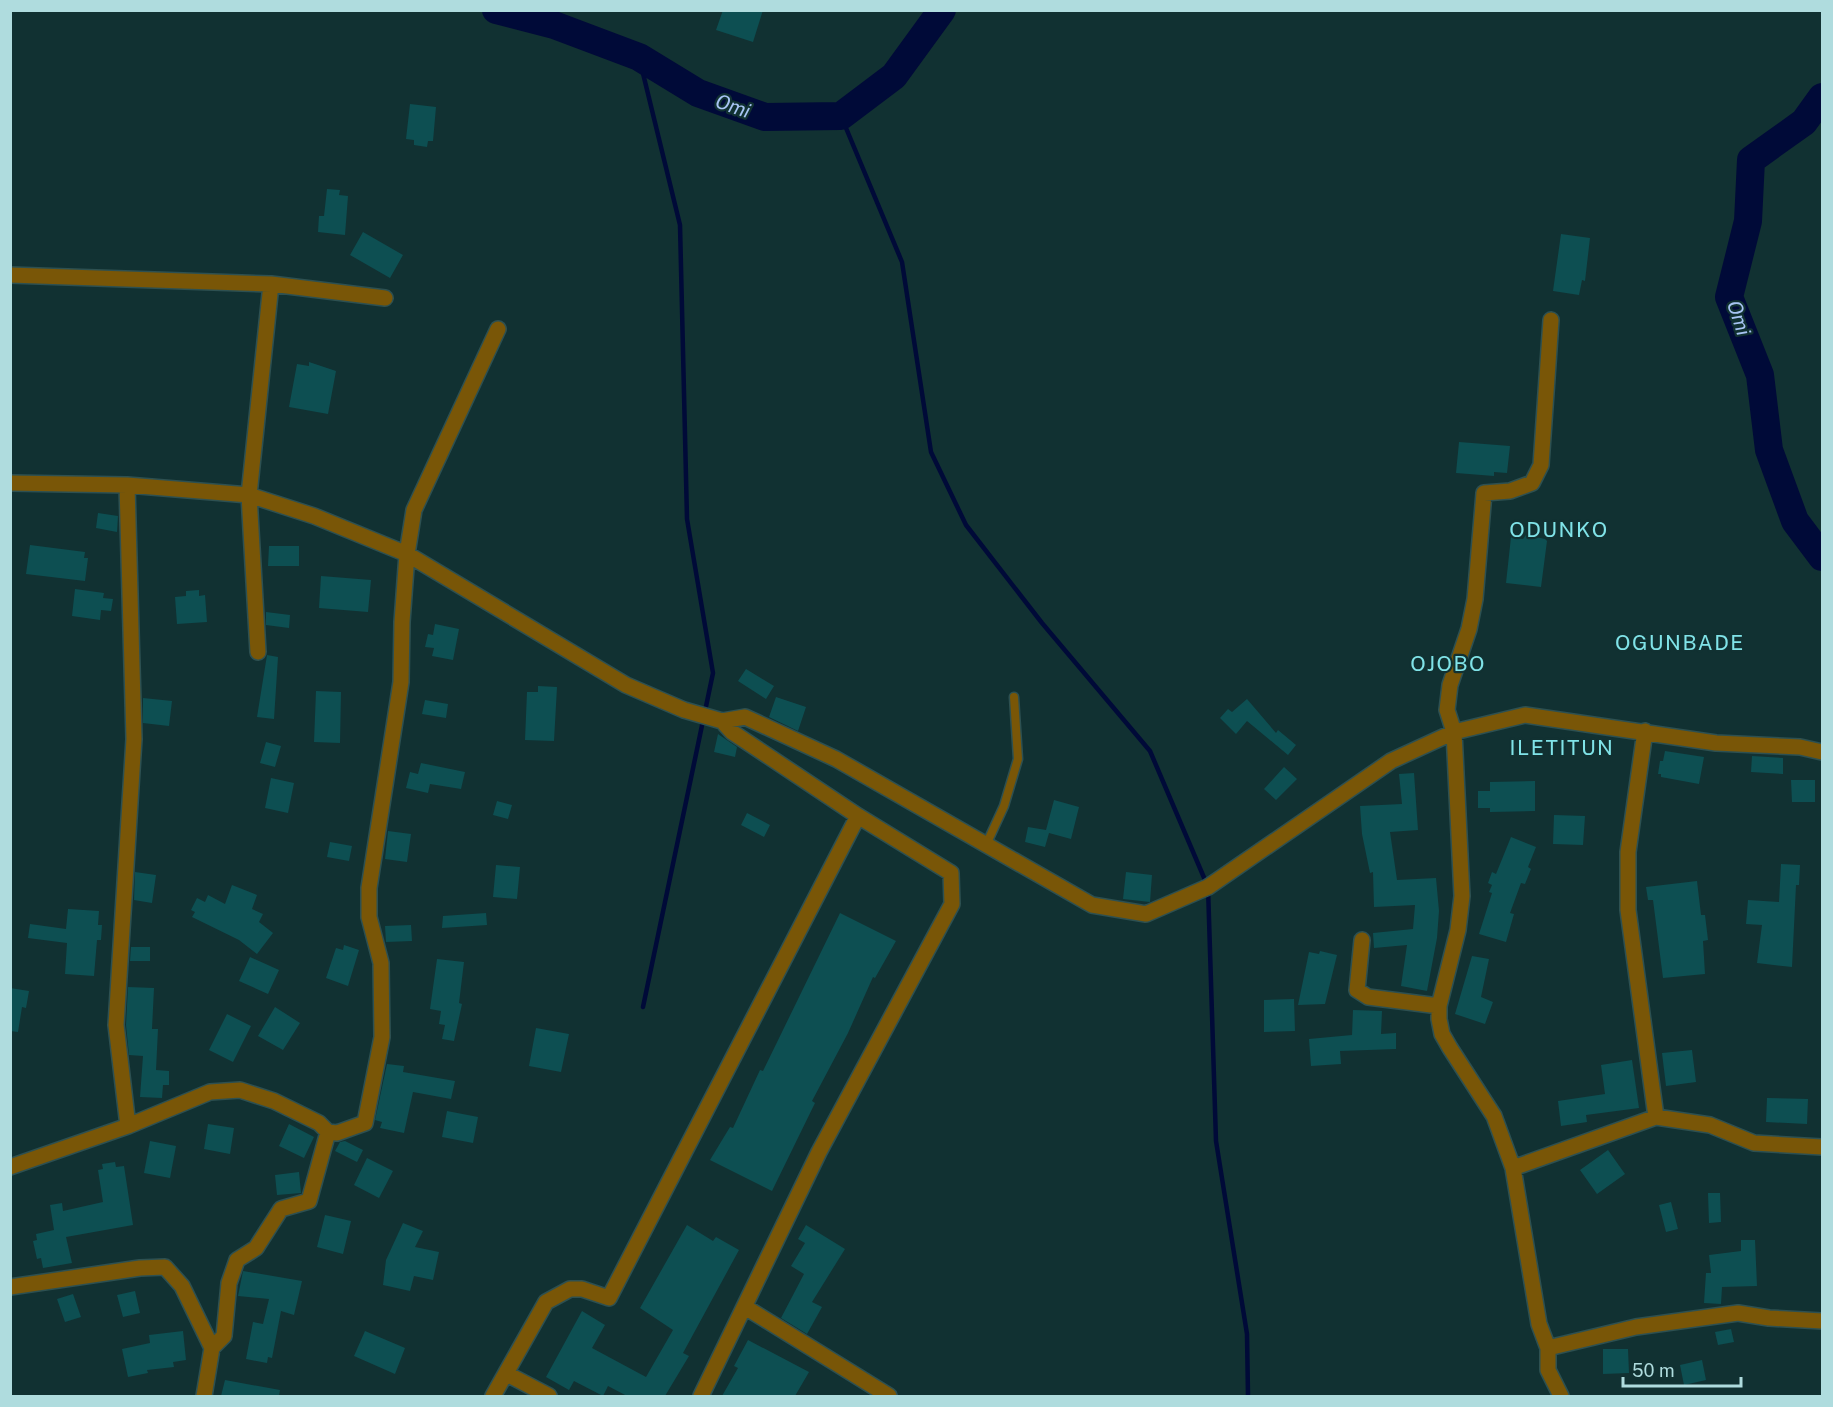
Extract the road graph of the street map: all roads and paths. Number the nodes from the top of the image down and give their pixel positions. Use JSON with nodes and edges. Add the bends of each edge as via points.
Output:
{"nodes":[{"id":1,"x":10,"y":275,"type":"edge"},
{"id":2,"x":271,"y":284,"type":"junction"},
{"id":3,"x":385,"y":298,"type":"dead end"},
{"id":4,"x":1551,"y":320,"type":"dead end"},
{"id":5,"x":498,"y":329,"type":"dead end"},
{"id":6,"x":10,"y":483,"type":"edge"},
{"id":7,"x":127,"y":485,"type":"junction"},
{"id":8,"x":249,"y":495,"type":"junction"},
{"id":9,"x":407,"y":554,"type":"junction"},
{"id":10,"x":258,"y":652,"type":"dead end"},
{"id":11,"x":1014,"y":697,"type":"dead end"},
{"id":12,"x":715,"y":719,"type":"junction"},
{"id":13,"x":1645,"y":731,"type":"junction"},
{"id":14,"x":1454,"y":732,"type":"junction"},
{"id":15,"x":1822,"y":752,"type":"edge"},
{"id":16,"x":858,"y":816,"type":"junction"},
{"id":17,"x":986,"y":844,"type":"junction"},
{"id":18,"x":1362,"y":940,"type":"dead end"},
{"id":19,"x":1439,"y":1006,"type":"junction"},
{"id":20,"x":1656,"y":1117,"type":"junction"},
{"id":21,"x":128,"y":1126,"type":"junction"},
{"id":22,"x":328,"y":1132,"type":"junction"},
{"id":23,"x":1822,"y":1147,"type":"edge"},
{"id":24,"x":10,"y":1167,"type":"edge"},
{"id":25,"x":1513,"y":1168,"type":"junction"},
{"id":26,"x":10,"y":1287,"type":"edge"},
{"id":27,"x":745,"y":1306,"type":"junction"},
{"id":28,"x":1822,"y":1321,"type":"edge"},
{"id":29,"x":212,"y":1348,"type":"junction"},
{"id":30,"x":1548,"y":1348,"type":"junction"},
{"id":31,"x":507,"y":1374,"type":"junction"},
{"id":32,"x":204,"y":1396,"type":"edge"},
{"id":33,"x":493,"y":1396,"type":"edge"},
{"id":34,"x":549,"y":1396,"type":"edge"},
{"id":35,"x":701,"y":1396,"type":"edge"},
{"id":36,"x":889,"y":1396,"type":"edge"},
{"id":37,"x":1561,"y":1396,"type":"edge"}],
"edges":[{"from":1,"to":2,"type":"street"},
{"from":2,"to":3,"type":"street"},
{"from":2,"to":8,"type":"street"},
{"from":4,"to":14,"type":"street","via":[[1541,465],[1532,483],[1509,491],[1484,493],[1470,629],[1450,685],[1447,710]]},
{"from":5,"to":9,"type":"street","via":[[414,510]]},
{"from":6,"to":7,"type":"street"},
{"from":7,"to":8,"type":"street"},
{"from":7,"to":21,"type":"street","via":[[134,739],[117,1025]]},
{"from":8,"to":9,"type":"street","via":[[314,516]]},
{"from":8,"to":10,"type":"street"},
{"from":9,"to":12,"type":"street","via":[[626,685]]},
{"from":9,"to":22,"type":"street","via":[[401,682],[369,888],[369,918],[381,963],[381,1037],[365,1124]]},
{"from":11,"to":17,"type":"lane","via":[[1018,759],[1004,806]]},
{"from":12,"to":16,"type":"street"},
{"from":12,"to":17,"type":"street","via":[[745,717],[768,727],[836,759]]},
{"from":13,"to":14,"type":"street","via":[[1525,715]]},
{"from":13,"to":15,"type":"street","via":[[1716,743],[1800,747]]},
{"from":13,"to":20,"type":"street","via":[[1628,852],[1628,910]]},
{"from":14,"to":17,"type":"street","via":[[1392,761],[1208,887],[1146,914],[1092,905]]},
{"from":14,"to":19,"type":"street","via":[[1462,896],[1458,930]]},
{"from":16,"to":27,"type":"street","via":[[951,873],[952,904],[819,1152]]},
{"from":16,"to":31,"type":"street","via":[[609,1298],[570,1289],[546,1302]]},
{"from":18,"to":19,"type":"street","via":[[1357,990],[1368,997]]},
{"from":19,"to":25,"type":"street","via":[[1442,1034],[1494,1116]]},
{"from":20,"to":23,"type":"street","via":[[1710,1125],[1754,1143]]},
{"from":20,"to":25,"type":"street"},
{"from":21,"to":22,"type":"street","via":[[210,1092],[240,1090],[274,1101],[320,1123]]},
{"from":21,"to":24,"type":"street"},
{"from":22,"to":29,"type":"street","via":[[309,1200],[281,1209],[256,1248],[237,1260],[229,1283],[224,1336]]},
{"from":25,"to":30,"type":"street","via":[[1539,1324]]},
{"from":26,"to":29,"type":"street","via":[[165,1267],[182,1286]]},
{"from":27,"to":35,"type":"street"},
{"from":27,"to":36,"type":"street"},
{"from":28,"to":30,"type":"street","via":[[1738,1312],[1636,1327]]},
{"from":29,"to":32,"type":"street"},
{"from":30,"to":37,"type":"street","via":[[1548,1370]]},
{"from":31,"to":33,"type":"street"},
{"from":31,"to":34,"type":"street"}]}
